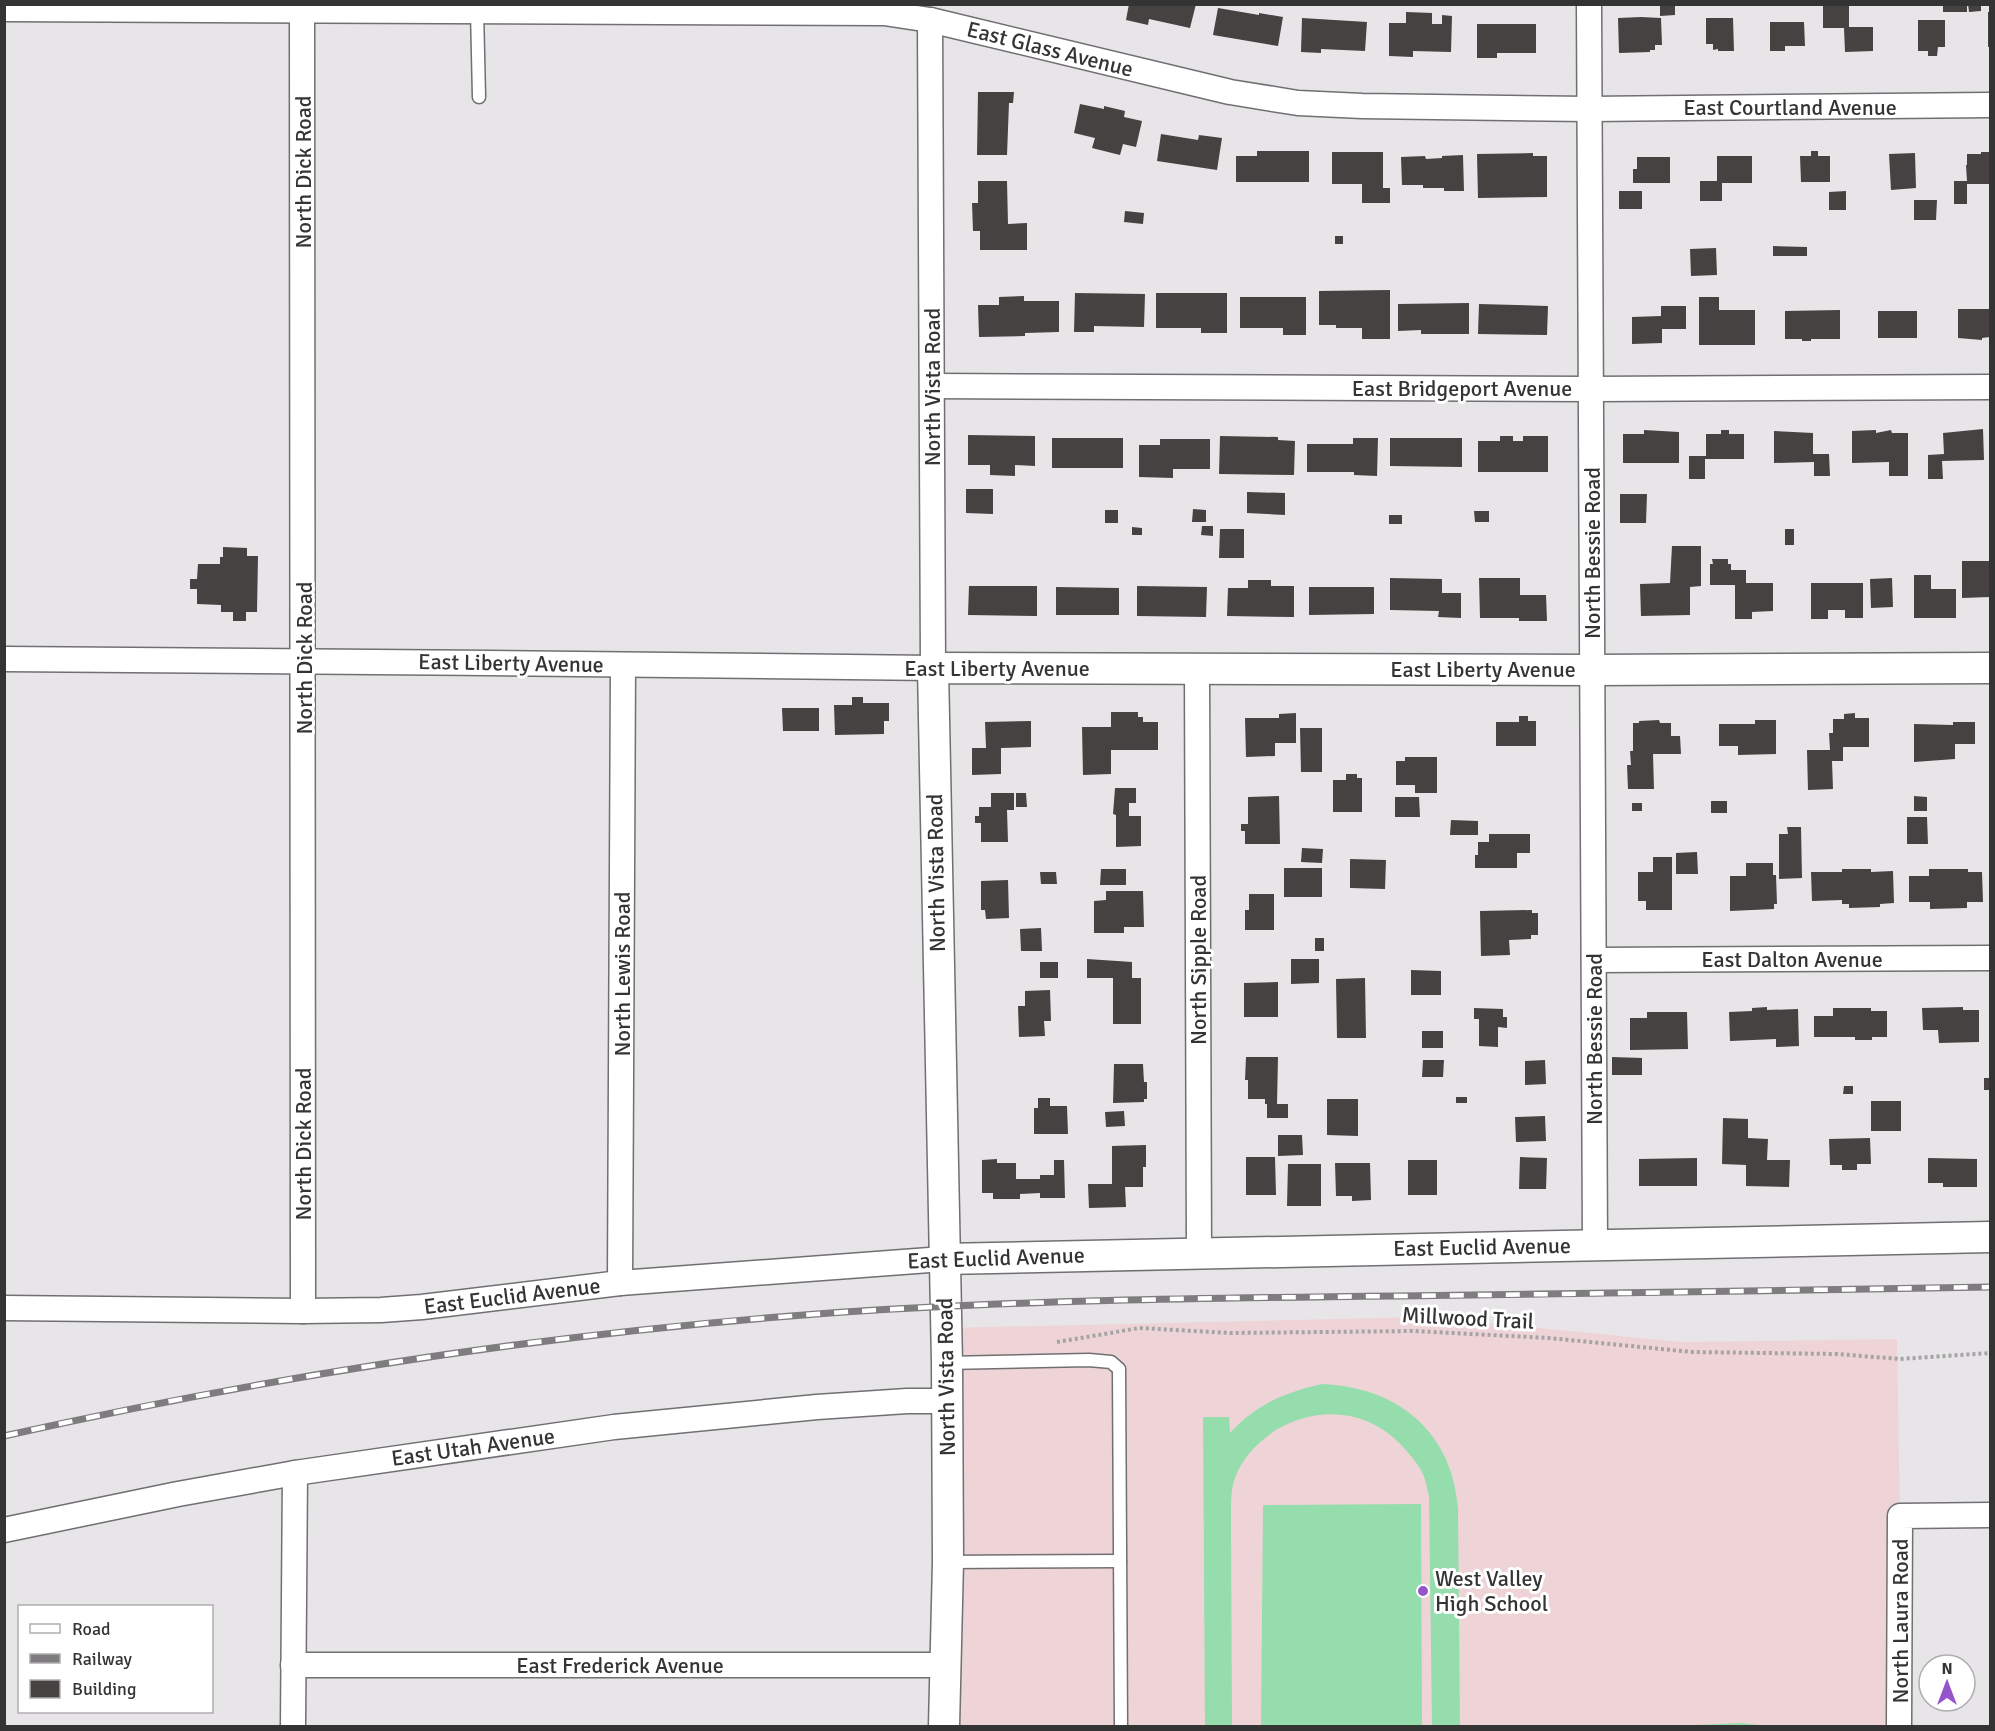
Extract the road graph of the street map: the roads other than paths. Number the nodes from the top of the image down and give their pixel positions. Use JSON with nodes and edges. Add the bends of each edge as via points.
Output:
{"nodes":[{"id":1,"x":1589,"y":4,"type":"edge"},
{"id":2,"x":302,"y":7,"type":"edge"},
{"id":3,"x":4,"y":9,"type":"edge"},
{"id":4,"x":477,"y":10,"type":"junction"},
{"id":5,"x":930,"y":20,"type":"junction"},
{"id":6,"x":479,"y":97,"type":"dead end"},
{"id":7,"x":1990,"y":105,"type":"edge"},
{"id":8,"x":1589,"y":109,"type":"junction"},
{"id":9,"x":933,"y":386,"type":"junction"},
{"id":10,"x":1990,"y":387,"type":"edge"},
{"id":11,"x":1592,"y":389,"type":"junction"},
{"id":12,"x":4,"y":659,"type":"edge"},
{"id":13,"x":304,"y":660,"type":"junction"},
{"id":14,"x":623,"y":665,"type":"junction"},
{"id":15,"x":933,"y":668,"type":"junction"},
{"id":16,"x":1990,"y":668,"type":"edge"},
{"id":17,"x":1197,"y":669,"type":"junction"},
{"id":18,"x":1592,"y":670,"type":"junction"},
{"id":19,"x":1990,"y":958,"type":"edge"},
{"id":20,"x":1594,"y":960,"type":"junction"},
{"id":21,"x":1990,"y":1237,"type":"edge"},
{"id":22,"x":1595,"y":1245,"type":"junction"},
{"id":23,"x":1199,"y":1252,"type":"junction"},
{"id":24,"x":943,"y":1259,"type":"junction"},
{"id":25,"x":620,"y":1283,"type":"junction"},
{"id":26,"x":4,"y":1308,"type":"edge"},
{"id":27,"x":303,"y":1311,"type":"junction"},
{"id":28,"x":947,"y":1363,"type":"junction"},
{"id":29,"x":947,"y":1401,"type":"junction"},
{"id":30,"x":295,"y":1473,"type":"junction"},
{"id":31,"x":1990,"y":1515,"type":"edge"},
{"id":32,"x":4,"y":1530,"type":"edge"},
{"id":33,"x":1120,"y":1561,"type":"junction"},
{"id":34,"x":948,"y":1562,"type":"junction"},
{"id":35,"x":293,"y":1665,"type":"junction"},
{"id":36,"x":946,"y":1665,"type":"junction"},
{"id":37,"x":293,"y":1726,"type":"edge"},
{"id":38,"x":944,"y":1726,"type":"edge"},
{"id":39,"x":1121,"y":1726,"type":"edge"},
{"id":40,"x":1899,"y":1726,"type":"edge"}],
"edges":[{"from":1,"to":8,"type":"street","name":"North Bessie Road"},
{"from":2,"to":3,"type":"street","name":"East Glass Avenue"},
{"from":2,"to":4,"type":"street","name":"East Glass Avenue"},
{"from":2,"to":13,"type":"street","name":"North Dick Road"},
{"from":4,"to":5,"type":"street","name":"East Glass Avenue","via":[[884,13]]},
{"from":4,"to":6,"type":"lane"},
{"from":5,"to":8,"type":"street","name":"East Glass Avenue","via":[[1230,92],[1298,103]]},
{"from":5,"to":9,"type":"street","name":"North Vista Road"},
{"from":7,"to":8,"type":"street","name":"East Courtland Avenue"},
{"from":8,"to":11,"type":"street","name":"North Bessie Road"},
{"from":9,"to":11,"type":"street","name":"East Bridgeport Avenue"},
{"from":9,"to":15,"type":"street","name":"North Vista Road"},
{"from":10,"to":11,"type":"street","name":"East Bridgeport Avenue"},
{"from":11,"to":18,"type":"street","name":"North Bessie Road"},
{"from":12,"to":13,"type":"street","name":"East Liberty Avenue"},
{"from":13,"to":14,"type":"street","name":"East Liberty Avenue"},
{"from":13,"to":27,"type":"street","name":"North Dick Road"},
{"from":14,"to":15,"type":"street","name":"East Liberty Avenue"},
{"from":14,"to":25,"type":"street","name":"North Lewis Road"},
{"from":15,"to":17,"type":"street","name":"East Liberty Avenue"},
{"from":15,"to":24,"type":"street","name":"North Vista Road"},
{"from":16,"to":18,"type":"street","name":"East Liberty Avenue"},
{"from":17,"to":18,"type":"street","name":"East Liberty Avenue"},
{"from":17,"to":23,"type":"street","name":"North Sipple Road"},
{"from":18,"to":20,"type":"street","name":"North Bessie Road"},
{"from":19,"to":20,"type":"street","name":"East Dalton Avenue"},
{"from":20,"to":22,"type":"street","name":"North Bessie Road"},
{"from":21,"to":22,"type":"street","name":"East Euclid Avenue"},
{"from":22,"to":23,"type":"street","name":"East Euclid Avenue"},
{"from":23,"to":24,"type":"street","name":"East Euclid Avenue"},
{"from":24,"to":25,"type":"street","name":"East Euclid Avenue"},
{"from":24,"to":28,"type":"street","name":"North Vista Road"},
{"from":25,"to":27,"type":"street","name":"East Euclid Avenue","via":[[422,1307]]},
{"from":26,"to":27,"type":"street","name":"East Euclid Avenue"},
{"from":28,"to":29,"type":"street","name":"North Vista Road"},
{"from":28,"to":33,"type":"lane","via":[[1089,1360],[1111,1362],[1119,1369]]},
{"from":29,"to":30,"type":"street","name":"East Utah Avenue","via":[[817,1407],[614,1427]]},
{"from":29,"to":34,"type":"street","name":"North Vista Road"},
{"from":30,"to":32,"type":"street","name":"East Utah Avenue"},
{"from":30,"to":35,"type":"street"},
{"from":31,"to":40,"type":"street","name":"North Laura Road","via":[[1900,1516]]},
{"from":33,"to":34,"type":"lane"},
{"from":33,"to":39,"type":"lane"},
{"from":34,"to":36,"type":"street","name":"North Vista Road"},
{"from":35,"to":36,"type":"street","name":"East Frederick Avenue"},
{"from":35,"to":37,"type":"street"},
{"from":36,"to":38,"type":"street","name":"North Vista Road"}]}
